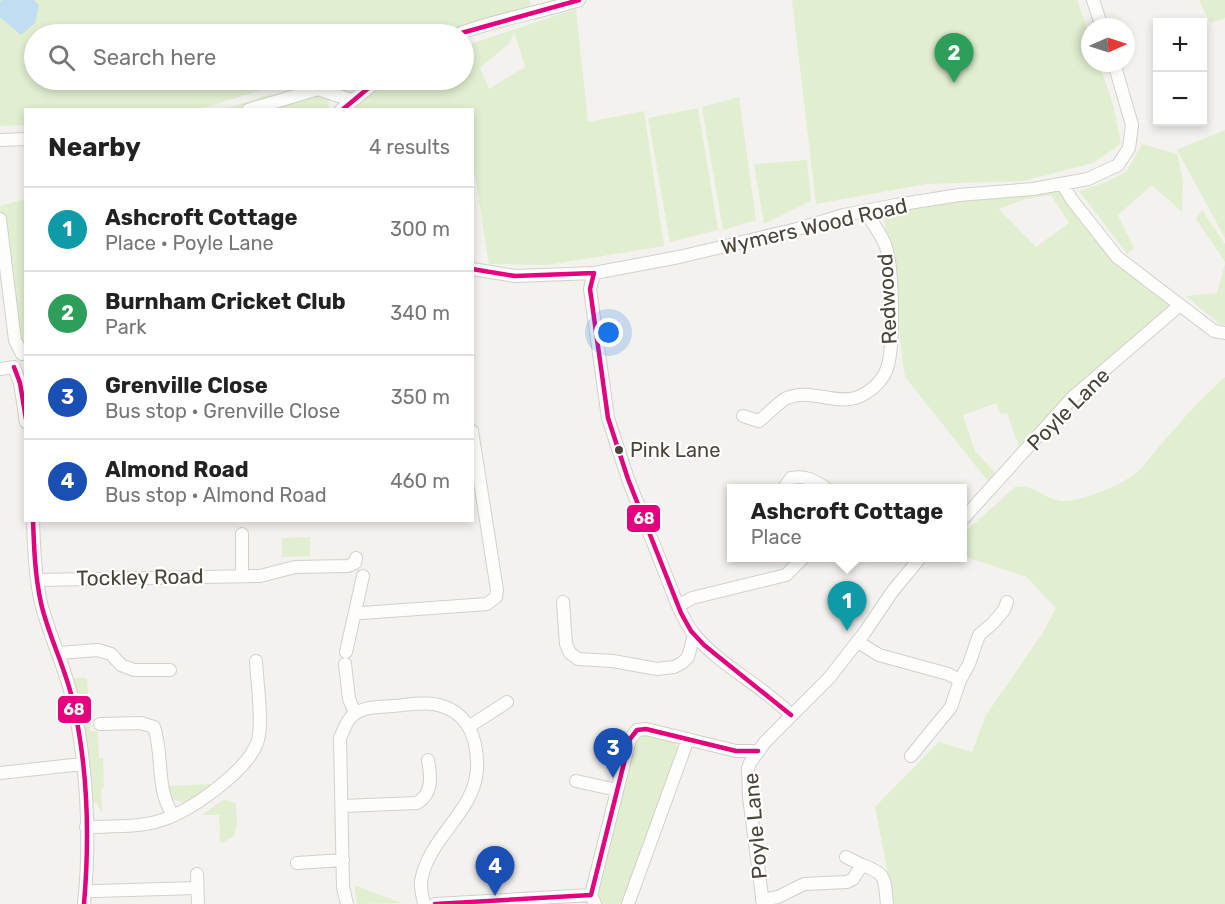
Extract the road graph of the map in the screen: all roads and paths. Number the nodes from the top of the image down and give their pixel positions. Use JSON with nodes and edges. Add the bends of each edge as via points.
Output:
{"nodes":[{"id":1,"x":579,"y":0,"type":"edge"},
{"id":2,"x":1093,"y":0,"type":"edge"},
{"id":3,"x":1099,"y":18,"type":"edge"},
{"id":4,"x":474,"y":28,"type":"edge"},
{"id":5,"x":1117,"y":72,"type":"edge"},
{"id":6,"x":312,"y":90,"type":"edge"},
{"id":7,"x":324,"y":90,"type":"edge"},
{"id":8,"x":364,"y":90,"type":"edge"},
{"id":9,"x":351,"y":100,"type":"junction"},
{"id":10,"x":254,"y":108,"type":"edge"},
{"id":11,"x":344,"y":108,"type":"edge"},
{"id":12,"x":24,"y":139,"type":"edge"},
{"id":13,"x":0,"y":140,"type":"edge"},
{"id":14,"x":1063,"y":185,"type":"junction"},
{"id":15,"x":865,"y":211,"type":"junction"},
{"id":16,"x":0,"y":219,"type":"edge"},
{"id":17,"x":474,"y":269,"type":"edge"},
{"id":18,"x":594,"y":273,"type":"junction"},
{"id":19,"x":574,"y":274,"type":"junction"},
{"id":20,"x":590,"y":289,"type":"junction"},
{"id":21,"x":1180,"y":305,"type":"junction"},
{"id":22,"x":1225,"y":333,"type":"edge"},
{"id":23,"x":24,"y":353,"type":"edge"},
{"id":24,"x":14,"y":368,"type":"junction"},
{"id":25,"x":0,"y":369,"type":"edge"},
{"id":26,"x":24,"y":409,"type":"edge"},
{"id":27,"x":743,"y":416,"type":"dead end"},
{"id":28,"x":474,"y":444,"type":"edge"},
{"id":29,"x":787,"y":484,"type":"edge"},
{"id":30,"x":819,"y":484,"type":"edge"},
{"id":31,"x":967,"y":516,"type":"edge"},
{"id":32,"x":33,"y":522,"type":"edge"},
{"id":33,"x":242,"y":534,"type":"dead end"},
{"id":34,"x":356,"y":558,"type":"dead end"},
{"id":35,"x":799,"y":562,"type":"edge"},
{"id":36,"x":917,"y":562,"type":"edge"},
{"id":37,"x":242,"y":575,"type":"junction"},
{"id":38,"x":363,"y":576,"type":"dead end"},
{"id":39,"x":38,"y":580,"type":"junction"},
{"id":40,"x":563,"y":602,"type":"dead end"},
{"id":41,"x":1007,"y":602,"type":"dead end"},
{"id":42,"x":678,"y":606,"type":"junction"},
{"id":43,"x":355,"y":612,"type":"junction"},
{"id":44,"x":694,"y":634,"type":"junction"},
{"id":45,"x":858,"y":642,"type":"junction"},
{"id":46,"x":59,"y":653,"type":"junction"},
{"id":47,"x":256,"y":661,"type":"dead end"},
{"id":48,"x":170,"y":670,"type":"dead end"},
{"id":49,"x":960,"y":680,"type":"junction"},
{"id":50,"x":507,"y":702,"type":"dead end"},
{"id":51,"x":355,"y":713,"type":"junction"},
{"id":52,"x":791,"y":715,"type":"junction"},
{"id":53,"x":100,"y":724,"type":"dead end"},
{"id":54,"x":470,"y":726,"type":"junction"},
{"id":55,"x":688,"y":740,"type":"junction"},
{"id":56,"x":758,"y":750,"type":"junction"},
{"id":57,"x":735,"y":751,"type":"junction"},
{"id":58,"x":911,"y":756,"type":"dead end"},
{"id":59,"x":428,"y":760,"type":"dead end"},
{"id":60,"x":750,"y":763,"type":"junction"},
{"id":61,"x":82,"y":764,"type":"junction"},
{"id":62,"x":0,"y":773,"type":"edge"},
{"id":63,"x":576,"y":781,"type":"dead end"},
{"id":64,"x":617,"y":790,"type":"junction"},
{"id":65,"x":342,"y":806,"type":"junction"},
{"id":66,"x":173,"y":815,"type":"junction"},
{"id":67,"x":86,"y":826,"type":"junction"},
{"id":68,"x":846,"y":858,"type":"dead end"},
{"id":69,"x":343,"y":861,"type":"junction"},
{"id":70,"x":296,"y":863,"type":"dead end"},
{"id":71,"x":862,"y":865,"type":"junction"},
{"id":72,"x":197,"y":874,"type":"dead end"},
{"id":73,"x":197,"y":888,"type":"junction"},
{"id":74,"x":86,"y":890,"type":"junction"},
{"id":75,"x":593,"y":899,"type":"edge"},
{"id":76,"x":762,"y":902,"type":"edge"},
{"id":77,"x":84,"y":904,"type":"edge"},
{"id":78,"x":198,"y":904,"type":"edge"},
{"id":79,"x":347,"y":904,"type":"edge"},
{"id":80,"x":424,"y":904,"type":"edge"},
{"id":81,"x":435,"y":904,"type":"edge"},
{"id":82,"x":628,"y":904,"type":"edge"},
{"id":83,"x":887,"y":904,"type":"edge"}],
"edges":[{"from":1,"to":4,"type":"street"},
{"from":2,"to":3,"type":"street"},
{"from":5,"to":14,"type":"street","name":"Wymers Wood Road","via":[[1132,124],[1129,148],[1118,165]]},
{"from":6,"to":10,"type":"street"},
{"from":7,"to":9,"type":"street"},
{"from":8,"to":9,"type":"street"},
{"from":9,"to":11,"type":"street"},
{"from":12,"to":13,"type":"street"},
{"from":14,"to":15,"type":"street","name":"Wymers Wood Road","via":[[959,195]]},
{"from":14,"to":21,"type":"street","via":[[1117,257]]},
{"from":15,"to":18,"type":"street","name":"Wymers Wood Road","via":[[680,257]]},
{"from":15,"to":27,"type":"street","name":"Redwood","via":[[886,246],[891,285],[890,355],[886,371],[874,388],[855,398],[831,399],[802,393],[785,398],[759,421]]},
{"from":16,"to":23,"type":"street","via":[[15,340]]},
{"from":17,"to":19,"type":"street","name":"Wymers Wood Road","via":[[514,276]]},
{"from":18,"to":19,"type":"street","name":"Wymers Wood Road"},
{"from":18,"to":20,"type":"street"},
{"from":19,"to":20,"type":"street"},
{"from":20,"to":42,"type":"street","via":[[608,418]]},
{"from":21,"to":22,"type":"street","via":[[1214,331]]},
{"from":21,"to":31,"type":"street","name":"Poyle Lane","via":[[1073,397]]},
{"from":23,"to":24,"type":"street"},
{"from":24,"to":25,"type":"street"},
{"from":24,"to":26,"type":"street"},
{"from":28,"to":43,"type":"street","via":[[496,597],[492,602],[474,606]]},
{"from":29,"to":30,"type":"street","via":[[791,478],[801,476]]},
{"from":32,"to":39,"type":"street"},
{"from":33,"to":37,"type":"street"},
{"from":34,"to":37,"type":"street","name":"Tockley Road","via":[[355,564],[348,566],[295,567],[271,575]]},
{"from":35,"to":42,"type":"street","via":[[786,575],[692,598]]},
{"from":36,"to":45,"type":"street","name":"Poyle Lane"},
{"from":37,"to":39,"type":"street","name":"Tockley Road"},
{"from":38,"to":43,"type":"street"},
{"from":39,"to":46,"type":"street","via":[[41,602]]},
{"from":40,"to":44,"type":"street","via":[[566,644],[578,659],[657,669],[674,667],[688,657]]},
{"from":41,"to":49,"type":"street","via":[[979,635]]},
{"from":42,"to":44,"type":"street"},
{"from":43,"to":51,"type":"street","via":[[346,658],[349,699]]},
{"from":44,"to":52,"type":"street"},
{"from":45,"to":49,"type":"street","via":[[879,655]]},
{"from":45,"to":52,"type":"street","name":"Poyle Lane","via":[[830,678]]},
{"from":46,"to":48,"type":"street","via":[[98,651],[111,654],[121,665],[134,670]]},
{"from":46,"to":61,"type":"street","via":[[71,696]]},
{"from":47,"to":66,"type":"street","via":[[258,739],[249,760],[226,781]]},
{"from":49,"to":58,"type":"street","via":[[951,707]]},
{"from":50,"to":54,"type":"street"},
{"from":51,"to":54,"type":"street","via":[[369,708],[434,704],[448,708]]},
{"from":51,"to":65,"type":"street","via":[[340,738]]},
{"from":52,"to":56,"type":"street","name":"Poyle Lane"},
{"from":53,"to":66,"type":"street","via":[[141,723],[154,727],[159,742],[161,784]]},
{"from":54,"to":80,"type":"street","via":[[477,771],[468,802],[428,859],[421,883]]},
{"from":55,"to":57,"type":"street"},
{"from":55,"to":64,"type":"street","via":[[637,730],[630,739]]},
{"from":55,"to":82,"type":"street"},
{"from":56,"to":57,"type":"street"},
{"from":56,"to":60,"type":"street","name":"Poyle Lane"},
{"from":57,"to":60,"type":"street"},
{"from":59,"to":65,"type":"street","via":[[430,787],[422,801]]},
{"from":60,"to":76,"type":"street","name":"Poyle Lane","via":[[749,797]]},
{"from":61,"to":62,"type":"street"},
{"from":61,"to":67,"type":"street"},
{"from":63,"to":64,"type":"street"},
{"from":64,"to":75,"type":"street"},
{"from":65,"to":69,"type":"street"},
{"from":66,"to":67,"type":"street","via":[[146,823]]},
{"from":67,"to":74,"type":"street"},
{"from":68,"to":71,"type":"street"},
{"from":69,"to":70,"type":"street"},
{"from":69,"to":79,"type":"street"},
{"from":71,"to":76,"type":"street","via":[[847,882],[804,884]]},
{"from":71,"to":83,"type":"street","via":[[878,870],[884,878]]},
{"from":72,"to":73,"type":"street"},
{"from":73,"to":74,"type":"street"},
{"from":73,"to":78,"type":"street"},
{"from":74,"to":77,"type":"street"},
{"from":75,"to":81,"type":"street"}]}
